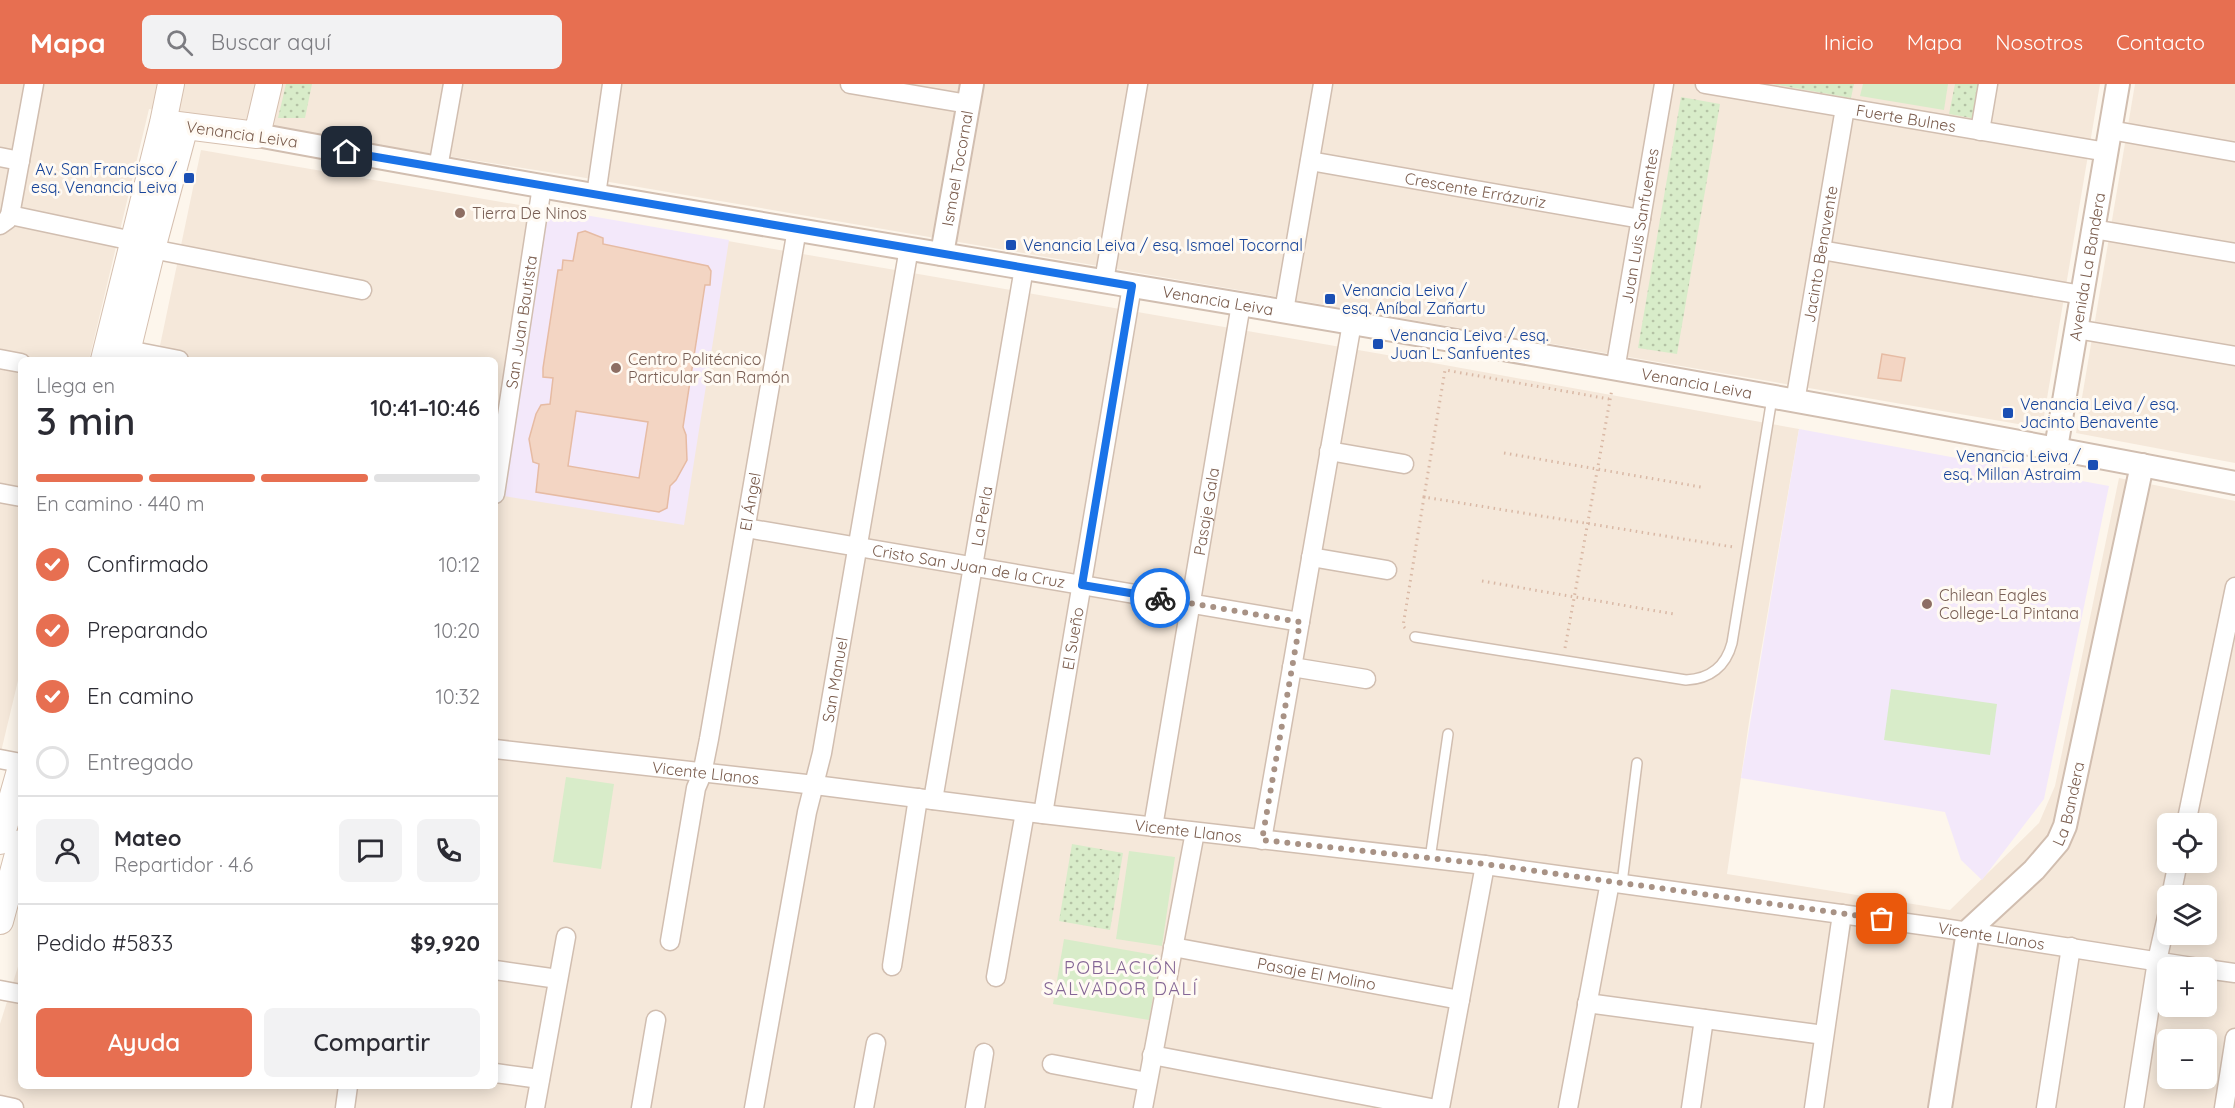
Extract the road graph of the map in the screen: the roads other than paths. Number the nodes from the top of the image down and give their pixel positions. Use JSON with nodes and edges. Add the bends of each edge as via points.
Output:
{"nodes":[{"id":1,"x":34,"y":84,"type":"edge"},
{"id":2,"x":171,"y":84,"type":"edge"},
{"id":3,"x":269,"y":84,"type":"edge"},
{"id":4,"x":453,"y":84,"type":"edge"},
{"id":5,"x":612,"y":84,"type":"edge"},
{"id":6,"x":850,"y":84,"type":"edge"},
{"id":7,"x":1138,"y":84,"type":"edge"},
{"id":8,"x":1323,"y":84,"type":"edge"},
{"id":9,"x":1664,"y":84,"type":"edge"},
{"id":10,"x":1705,"y":84,"type":"edge"},
{"id":11,"x":1988,"y":84,"type":"edge"},
{"id":12,"x":2118,"y":84,"type":"edge"},
{"id":13,"x":970,"y":94,"type":"edge"},
{"id":14,"x":1845,"y":108,"type":"junction"},
{"id":15,"x":174,"y":124,"type":"junction"},
{"id":16,"x":1980,"y":131,"type":"junction"},
{"id":17,"x":257,"y":135,"type":"junction"},
{"id":18,"x":2108,"y":141,"type":"junction"},
{"id":19,"x":2235,"y":152,"type":"edge"},
{"id":20,"x":0,"y":158,"type":"edge"},
{"id":21,"x":20,"y":161,"type":"junction"},
{"id":22,"x":1310,"y":161,"type":"junction"},
{"id":23,"x":438,"y":168,"type":"junction"},
{"id":24,"x":542,"y":186,"type":"junction"},
{"id":25,"x":596,"y":195,"type":"junction"},
{"id":26,"x":1641,"y":219,"type":"junction"},
{"id":27,"x":4,"y":221,"type":"edge"},
{"id":28,"x":797,"y":229,"type":"junction"},
{"id":29,"x":2093,"y":229,"type":"junction"},
{"id":30,"x":142,"y":245,"type":"junction"},
{"id":31,"x":909,"y":248,"type":"junction"},
{"id":32,"x":1821,"y":250,"type":"junction"},
{"id":33,"x":942,"y":254,"type":"junction"},
{"id":34,"x":2235,"y":254,"type":"edge"},
{"id":35,"x":1024,"y":268,"type":"junction"},
{"id":36,"x":1104,"y":281,"type":"junction"},
{"id":37,"x":1132,"y":286,"type":"junction"},
{"id":38,"x":362,"y":290,"type":"dead end"},
{"id":39,"x":2082,"y":295,"type":"junction"},
{"id":40,"x":1241,"y":304,"type":"junction"},
{"id":41,"x":1284,"y":311,"type":"junction"},
{"id":42,"x":1352,"y":323,"type":"junction"},
{"id":43,"x":2076,"y":329,"type":"junction"},
{"id":44,"x":127,"y":355,"type":"edge"},
{"id":45,"x":2235,"y":356,"type":"edge"},
{"id":46,"x":105,"y":357,"type":"edge"},
{"id":47,"x":148,"y":357,"type":"edge"},
{"id":48,"x":0,"y":359,"type":"edge"},
{"id":49,"x":18,"y":362,"type":"edge"},
{"id":50,"x":1615,"y":370,"type":"junction"},
{"id":51,"x":1772,"y":398,"type":"junction"},
{"id":52,"x":1795,"y":402,"type":"junction"},
{"id":53,"x":2056,"y":448,"type":"junction"},
{"id":54,"x":1329,"y":451,"type":"junction"},
{"id":55,"x":1404,"y":464,"type":"dead end"},
{"id":56,"x":2142,"y":465,"type":"junction"},
{"id":57,"x":498,"y":474,"type":"edge"},
{"id":58,"x":2235,"y":483,"type":"edge"},
{"id":59,"x":0,"y":493,"type":"edge"},
{"id":60,"x":18,"y":496,"type":"edge"},
{"id":61,"x":746,"y":528,"type":"junction"},
{"id":62,"x":857,"y":547,"type":"junction"},
{"id":63,"x":1311,"y":557,"type":"junction"},
{"id":64,"x":973,"y":567,"type":"junction"},
{"id":65,"x":1387,"y":570,"type":"dead end"},
{"id":66,"x":1082,"y":585,"type":"junction"},
{"id":67,"x":2235,"y":587,"type":"edge"},
{"id":68,"x":1191,"y":604,"type":"junction"},
{"id":69,"x":1300,"y":622,"type":"junction"},
{"id":70,"x":1415,"y":637,"type":"road end"},
{"id":71,"x":1292,"y":667,"type":"junction"},
{"id":72,"x":1366,"y":679,"type":"dead end"},
{"id":73,"x":1448,"y":734,"type":"dead end"},
{"id":74,"x":498,"y":749,"type":"edge"},
{"id":75,"x":0,"y":759,"type":"edge"},
{"id":76,"x":1637,"y":763,"type":"dead end"},
{"id":77,"x":18,"y":764,"type":"edge"},
{"id":78,"x":702,"y":774,"type":"junction"},
{"id":79,"x":18,"y":776,"type":"edge"},
{"id":80,"x":814,"y":785,"type":"junction"},
{"id":81,"x":925,"y":799,"type":"junction"},
{"id":82,"x":1034,"y":813,"type":"junction"},
{"id":83,"x":2188,"y":813,"type":"edge"},
{"id":84,"x":1153,"y":827,"type":"junction"},
{"id":85,"x":1195,"y":832,"type":"junction"},
{"id":86,"x":1262,"y":840,"type":"junction"},
{"id":87,"x":0,"y":841,"type":"edge"},
{"id":88,"x":1430,"y":858,"type":"junction"},
{"id":89,"x":1485,"y":864,"type":"junction"},
{"id":90,"x":18,"y":865,"type":"edge"},
{"id":91,"x":1616,"y":883,"type":"junction"},
{"id":92,"x":15,"y":887,"type":"edge"},
{"id":93,"x":1842,"y":914,"type":"junction"},
{"id":94,"x":0,"y":921,"type":"edge"},
{"id":95,"x":1968,"y":932,"type":"junction"},
{"id":96,"x":566,"y":937,"type":"dead end"},
{"id":97,"x":670,"y":941,"type":"dead end"},
{"id":98,"x":1173,"y":947,"type":"junction"},
{"id":99,"x":2071,"y":947,"type":"junction"},
{"id":100,"x":2157,"y":961,"type":"joint"},
{"id":101,"x":892,"y":966,"type":"dead end"},
{"id":102,"x":498,"y":970,"type":"edge"},
{"id":103,"x":2217,"y":971,"type":"edge"},
{"id":104,"x":2235,"y":973,"type":"edge"},
{"id":105,"x":996,"y":977,"type":"dead end"},
{"id":106,"x":558,"y":979,"type":"junction"},
{"id":107,"x":0,"y":990,"type":"edge"},
{"id":108,"x":18,"y":993,"type":"edge"},
{"id":109,"x":1460,"y":1000,"type":"junction"},
{"id":110,"x":1587,"y":1003,"type":"junction"},
{"id":111,"x":1704,"y":1019,"type":"junction"},
{"id":112,"x":656,"y":1020,"type":"dead end"},
{"id":113,"x":1824,"y":1035,"type":"junction"},
{"id":114,"x":2235,"y":1038,"type":"edge"},
{"id":115,"x":876,"y":1043,"type":"dead end"},
{"id":116,"x":984,"y":1053,"type":"dead end"},
{"id":117,"x":1152,"y":1055,"type":"junction"},
{"id":118,"x":1052,"y":1064,"type":"dead end"},
{"id":119,"x":498,"y":1073,"type":"edge"},
{"id":120,"x":540,"y":1079,"type":"junction"},
{"id":121,"x":1147,"y":1082,"type":"junction"},
{"id":122,"x":348,"y":1089,"type":"edge"},
{"id":123,"x":2228,"y":1104,"type":"edge"},
{"id":124,"x":0,"y":1105,"type":"edge"},
{"id":125,"x":14,"y":1108,"type":"edge"},
{"id":126,"x":345,"y":1108,"type":"edge"},
{"id":127,"x":535,"y":1108,"type":"edge"},
{"id":128,"x":640,"y":1108,"type":"edge"},
{"id":129,"x":754,"y":1108,"type":"edge"},
{"id":130,"x":864,"y":1108,"type":"edge"},
{"id":131,"x":975,"y":1108,"type":"edge"},
{"id":132,"x":1143,"y":1108,"type":"edge"},
{"id":133,"x":1431,"y":1108,"type":"edge"},
{"id":134,"x":1440,"y":1108,"type":"edge"},
{"id":135,"x":1568,"y":1108,"type":"edge"},
{"id":136,"x":1691,"y":1108,"type":"edge"},
{"id":137,"x":1814,"y":1108,"type":"edge"},
{"id":138,"x":1940,"y":1108,"type":"edge"},
{"id":139,"x":2046,"y":1108,"type":"edge"},
{"id":140,"x":2134,"y":1108,"type":"edge"}],
"edges":[{"from":1,"to":21,"type":"street"},
{"from":2,"to":15,"type":"main road"},
{"from":3,"to":17,"type":"main road"},
{"from":4,"to":23,"type":"street"},
{"from":5,"to":25,"type":"street"},
{"from":6,"to":13,"type":"street"},
{"from":7,"to":36,"type":"street"},
{"from":8,"to":22,"type":"street"},
{"from":9,"to":26,"type":"street","name":"Juan Luis Sanfuentes"},
{"from":10,"to":14,"type":"street","name":"Fuerte Bulnes"},
{"from":11,"to":16,"type":"street"},
{"from":12,"to":18,"type":"street","name":"Avenida La Bandera"},
{"from":13,"to":33,"type":"street","name":"Ismael Tocornal"},
{"from":14,"to":16,"type":"street","name":"Fuerte Bulnes"},
{"from":14,"to":32,"type":"street","name":"Jacinto Benavente"},
{"from":15,"to":17,"type":"main road","name":"Venancia Leiva"},
{"from":15,"to":30,"type":"main road"},
{"from":16,"to":18,"type":"street","name":"Fuerte Bulnes"},
{"from":17,"to":23,"type":"street","name":"Venancia Leiva"},
{"from":18,"to":19,"type":"street","name":"Fuerte Bulnes"},
{"from":18,"to":29,"type":"street","name":"Avenida La Bandera"},
{"from":20,"to":21,"type":"street"},
{"from":21,"to":27,"type":"street"},
{"from":22,"to":26,"type":"street","name":"Crescente Errázuriz"},
{"from":22,"to":41,"type":"street"},
{"from":23,"to":24,"type":"street","name":"Venancia Leiva"},
{"from":24,"to":25,"type":"street","name":"Venancia Leiva"},
{"from":24,"to":57,"type":"street","name":"San Juan Bautista"},
{"from":25,"to":28,"type":"street","name":"Venancia Leiva"},
{"from":26,"to":50,"type":"street","name":"Juan Luis Sanfuentes"},
{"from":27,"to":30,"type":"street"},
{"from":28,"to":31,"type":"street","name":"Venancia Leiva"},
{"from":28,"to":61,"type":"street","name":"El Ángel"},
{"from":29,"to":34,"type":"street"},
{"from":29,"to":39,"type":"street","name":"Avenida La Bandera"},
{"from":30,"to":38,"type":"street"},
{"from":30,"to":44,"type":"main road"},
{"from":30,"to":46,"type":"main road"},
{"from":31,"to":33,"type":"street","name":"Venancia Leiva"},
{"from":31,"to":62,"type":"street","name":"San Manuel"},
{"from":32,"to":39,"type":"street"},
{"from":32,"to":52,"type":"street","name":"Jacinto Benavente"},
{"from":33,"to":35,"type":"street","name":"Venancia Leiva"},
{"from":35,"to":36,"type":"street","name":"Venancia Leiva"},
{"from":35,"to":64,"type":"street","name":"La Perla"},
{"from":36,"to":37,"type":"street","name":"Venancia Leiva"},
{"from":37,"to":40,"type":"street","name":"Venancia Leiva"},
{"from":37,"to":66,"type":"street","name":"El Sueño"},
{"from":39,"to":43,"type":"street","name":"Avenida La Bandera"},
{"from":40,"to":41,"type":"street","name":"Venancia Leiva"},
{"from":40,"to":68,"type":"street","name":"Pasaje Gala"},
{"from":41,"to":42,"type":"street","name":"Venancia Leiva"},
{"from":42,"to":50,"type":"street","name":"Venancia Leiva"},
{"from":42,"to":54,"type":"street"},
{"from":43,"to":45,"type":"street"},
{"from":43,"to":53,"type":"street","name":"Avenida La Bandera"},
{"from":44,"to":47,"type":"street"},
{"from":48,"to":49,"type":"street"},
{"from":50,"to":51,"type":"street","name":"Venancia Leiva"},
{"from":51,"to":52,"type":"street","name":"Venancia Leiva"},
{"from":51,"to":70,"type":"lane","via":[[1729,652],[1711,674],[1686,680]]},
{"from":52,"to":53,"type":"street","name":"Venancia Leiva"},
{"from":53,"to":56,"type":"street","name":"Venancia Leiva"},
{"from":54,"to":55,"type":"street"},
{"from":54,"to":63,"type":"street"},
{"from":56,"to":58,"type":"street","name":"Venancia Leiva"},
{"from":56,"to":95,"type":"street","name":"La Bandera","via":[[2065,826],[2058,842],[2034,870]]},
{"from":59,"to":60,"type":"street"},
{"from":61,"to":62,"type":"street","name":"Cristo San Juan de la Cruz"},
{"from":61,"to":78,"type":"street","name":"El Ángel"},
{"from":62,"to":64,"type":"street","name":"Cristo San Juan de la Cruz"},
{"from":62,"to":80,"type":"street","name":"San Manuel"},
{"from":63,"to":65,"type":"street"},
{"from":63,"to":69,"type":"street"},
{"from":64,"to":66,"type":"street","name":"Cristo San Juan de la Cruz"},
{"from":64,"to":81,"type":"street","name":"La Perla"},
{"from":66,"to":68,"type":"street","name":"Cristo San Juan de la Cruz"},
{"from":66,"to":82,"type":"street","name":"El Sueño"},
{"from":67,"to":83,"type":"street"},
{"from":68,"to":69,"type":"street","name":"Cristo San Juan de la Cruz"},
{"from":68,"to":84,"type":"street","name":"Pasaje Gala"},
{"from":69,"to":71,"type":"street"},
{"from":71,"to":72,"type":"street"},
{"from":71,"to":86,"type":"street"},
{"from":73,"to":88,"type":"lane"},
{"from":74,"to":78,"type":"street","name":"Vicente Llanos"},
{"from":75,"to":77,"type":"street"},
{"from":76,"to":91,"type":"lane"},
{"from":78,"to":80,"type":"street","name":"Vicente Llanos"},
{"from":78,"to":97,"type":"street","name":"El Ángel","via":[[696,788]]},
{"from":79,"to":87,"type":"main road"},
{"from":80,"to":81,"type":"street","name":"Vicente Llanos"},
{"from":80,"to":129,"type":"street","name":"San Manuel"},
{"from":81,"to":82,"type":"street","name":"Vicente Llanos"},
{"from":81,"to":101,"type":"street","name":"La Perla"},
{"from":82,"to":84,"type":"street","name":"Vicente Llanos"},
{"from":82,"to":105,"type":"street","name":"El Sueño"},
{"from":84,"to":85,"type":"street","name":"Vicente Llanos"},
{"from":85,"to":86,"type":"street","name":"Vicente Llanos"},
{"from":85,"to":98,"type":"street"},
{"from":86,"to":88,"type":"street","name":"Vicente Llanos"},
{"from":88,"to":89,"type":"street","name":"Vicente Llanos"},
{"from":89,"to":91,"type":"street","name":"Vicente Llanos"},
{"from":89,"to":109,"type":"street"},
{"from":90,"to":92,"type":"main road"},
{"from":91,"to":93,"type":"street","name":"Vicente Llanos"},
{"from":91,"to":110,"type":"street"},
{"from":92,"to":94,"type":"main road"},
{"from":93,"to":95,"type":"street","name":"Vicente Llanos"},
{"from":93,"to":113,"type":"street"},
{"from":95,"to":99,"type":"street","name":"Vicente Llanos"},
{"from":95,"to":138,"type":"street"},
{"from":96,"to":106,"type":"street"},
{"from":98,"to":109,"type":"street","name":"Pasaje El Molino"},
{"from":98,"to":117,"type":"street"},
{"from":99,"to":100,"type":"street","name":"Vicente Llanos"},
{"from":99,"to":139,"type":"street"},
{"from":100,"to":140,"type":"street"},
{"from":102,"to":106,"type":"street"},
{"from":103,"to":104,"type":"street"},
{"from":106,"to":120,"type":"street"},
{"from":107,"to":108,"type":"street"},
{"from":109,"to":134,"type":"street"},
{"from":110,"to":111,"type":"street"},
{"from":110,"to":135,"type":"street"},
{"from":111,"to":113,"type":"street"},
{"from":111,"to":136,"type":"street"},
{"from":112,"to":128,"type":"street"},
{"from":113,"to":137,"type":"street"},
{"from":114,"to":123,"type":"street"},
{"from":115,"to":130,"type":"street"},
{"from":116,"to":131,"type":"street"},
{"from":117,"to":121,"type":"street"},
{"from":117,"to":133,"type":"street"},
{"from":118,"to":121,"type":"street"},
{"from":119,"to":120,"type":"street"},
{"from":120,"to":127,"type":"street"},
{"from":121,"to":132,"type":"street"},
{"from":122,"to":126,"type":"street"},
{"from":124,"to":125,"type":"street"}]}
